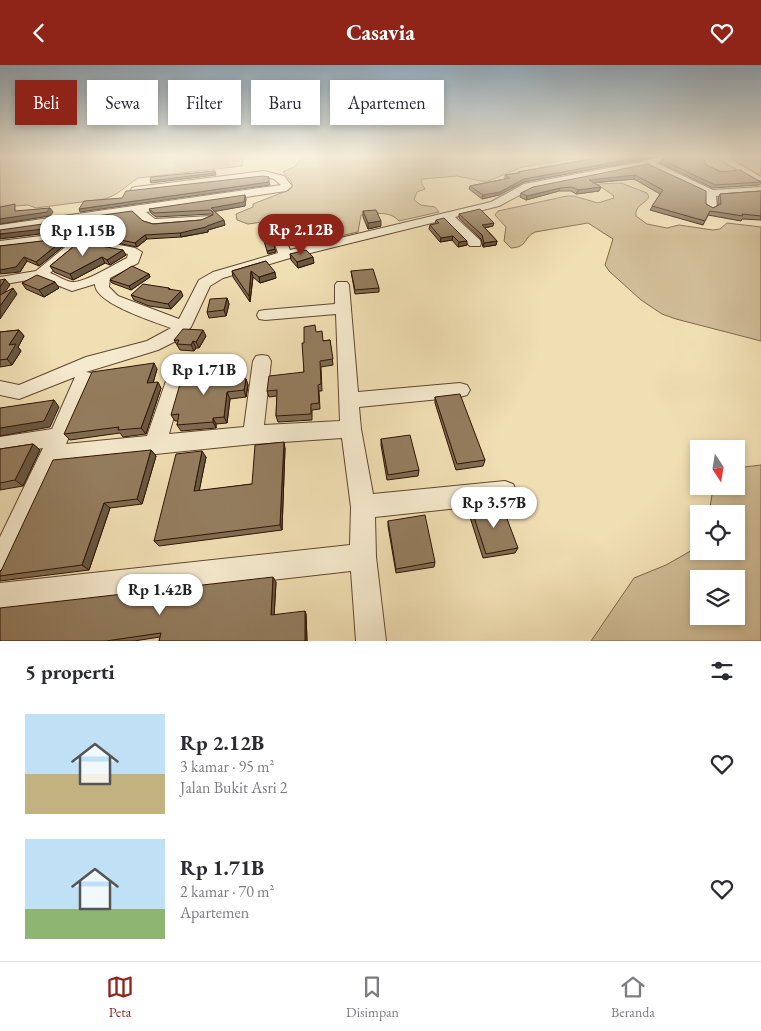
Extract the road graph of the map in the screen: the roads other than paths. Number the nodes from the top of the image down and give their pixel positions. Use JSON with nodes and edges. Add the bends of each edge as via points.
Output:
{"nodes":[{"id":1,"x":188,"y":184,"type":"edge"},
{"id":2,"x":286,"y":184,"type":"edge"},
{"id":3,"x":539,"y":184,"type":"edge"},
{"id":4,"x":692,"y":184,"type":"edge"},
{"id":5,"x":172,"y":186,"type":"junction"},
{"id":6,"x":136,"y":190,"type":"edge"},
{"id":7,"x":761,"y":190,"type":"edge"},
{"id":8,"x":711,"y":193,"type":"junction"},
{"id":9,"x":169,"y":205,"type":"junction"},
{"id":10,"x":711,"y":207,"type":"edge"},
{"id":11,"x":137,"y":210,"type":"junction"},
{"id":12,"x":447,"y":216,"type":"junction"},
{"id":13,"x":207,"y":217,"type":"edge"},
{"id":14,"x":71,"y":220,"type":"junction"},
{"id":15,"x":0,"y":229,"type":"edge"},
{"id":16,"x":277,"y":232,"type":"dead end"},
{"id":17,"x":61,"y":237,"type":"junction"},
{"id":18,"x":78,"y":242,"type":"junction"},
{"id":19,"x":475,"y":243,"type":"dead end"},
{"id":20,"x":0,"y":245,"type":"edge"},
{"id":21,"x":285,"y":255,"type":"junction"},
{"id":22,"x":40,"y":274,"type":"junction"},
{"id":23,"x":103,"y":277,"type":"junction"},
{"id":24,"x":0,"y":281,"type":"edge"},
{"id":25,"x":342,"y":285,"type":"dead end"},
{"id":26,"x":344,"y":308,"type":"junction"},
{"id":27,"x":265,"y":315,"type":"dead end"},
{"id":28,"x":183,"y":327,"type":"junction"},
{"id":29,"x":262,"y":361,"type":"dead end"},
{"id":30,"x":84,"y":378,"type":"dead end"},
{"id":31,"x":176,"y":378,"type":"dead end"},
{"id":32,"x":0,"y":388,"type":"edge"},
{"id":33,"x":460,"y":389,"type":"dead end"},
{"id":34,"x":350,"y":401,"type":"junction"},
{"id":35,"x":351,"y":429,"type":"junction"},
{"id":36,"x":253,"y":435,"type":"junction"},
{"id":37,"x":155,"y":445,"type":"junction"},
{"id":38,"x":0,"y":446,"type":"edge"},
{"id":39,"x":55,"y":446,"type":"junction"},
{"id":40,"x":505,"y":492,"type":"dead end"},
{"id":41,"x":363,"y":507,"type":"junction"},
{"id":42,"x":6,"y":541,"type":"edge"},
{"id":43,"x":363,"y":557,"type":"junction"},
{"id":44,"x":0,"y":565,"type":"edge"},
{"id":45,"x":0,"y":597,"type":"edge"},
{"id":46,"x":371,"y":641,"type":"edge"}],
"edges":[{"from":1,"to":5,"type":"street"},
{"from":2,"to":9,"type":"street","via":[[284,188]]},
{"from":3,"to":12,"type":"street","via":[[514,192],[495,204]]},
{"from":4,"to":8,"type":"street"},
{"from":5,"to":6,"type":"street"},
{"from":5,"to":9,"type":"street"},
{"from":7,"to":8,"type":"street"},
{"from":8,"to":10,"type":"street"},
{"from":9,"to":11,"type":"street"},
{"from":11,"to":13,"type":"street","via":[[152,223]]},
{"from":11,"to":14,"type":"street"},
{"from":12,"to":19,"type":"street"},
{"from":12,"to":21,"type":"street"},
{"from":14,"to":15,"type":"street"},
{"from":14,"to":17,"type":"street"},
{"from":16,"to":21,"type":"street"},
{"from":17,"to":18,"type":"street"},
{"from":17,"to":20,"type":"street"},
{"from":18,"to":22,"type":"street"},
{"from":18,"to":23,"type":"street","via":[[135,252],[133,260]]},
{"from":21,"to":28,"type":"street","via":[[210,278]]},
{"from":22,"to":23,"type":"street","via":[[72,287]]},
{"from":22,"to":24,"type":"street"},
{"from":23,"to":28,"type":"street","via":[[102,288],[113,299]]},
{"from":25,"to":26,"type":"street"},
{"from":26,"to":27,"type":"street"},
{"from":26,"to":34,"type":"street"},
{"from":28,"to":32,"type":"street","via":[[152,346],[84,365],[36,387],[19,392]]},
{"from":29,"to":36,"type":"street"},
{"from":30,"to":39,"type":"street"},
{"from":31,"to":37,"type":"street"},
{"from":33,"to":34,"type":"street"},
{"from":34,"to":35,"type":"street"},
{"from":35,"to":36,"type":"street"},
{"from":35,"to":41,"type":"street"},
{"from":36,"to":37,"type":"street"},
{"from":37,"to":39,"type":"street"},
{"from":38,"to":39,"type":"street"},
{"from":39,"to":42,"type":"street"},
{"from":40,"to":41,"type":"street"},
{"from":41,"to":43,"type":"street"},
{"from":42,"to":44,"type":"street"},
{"from":43,"to":45,"type":"street"},
{"from":43,"to":46,"type":"street"}]}
